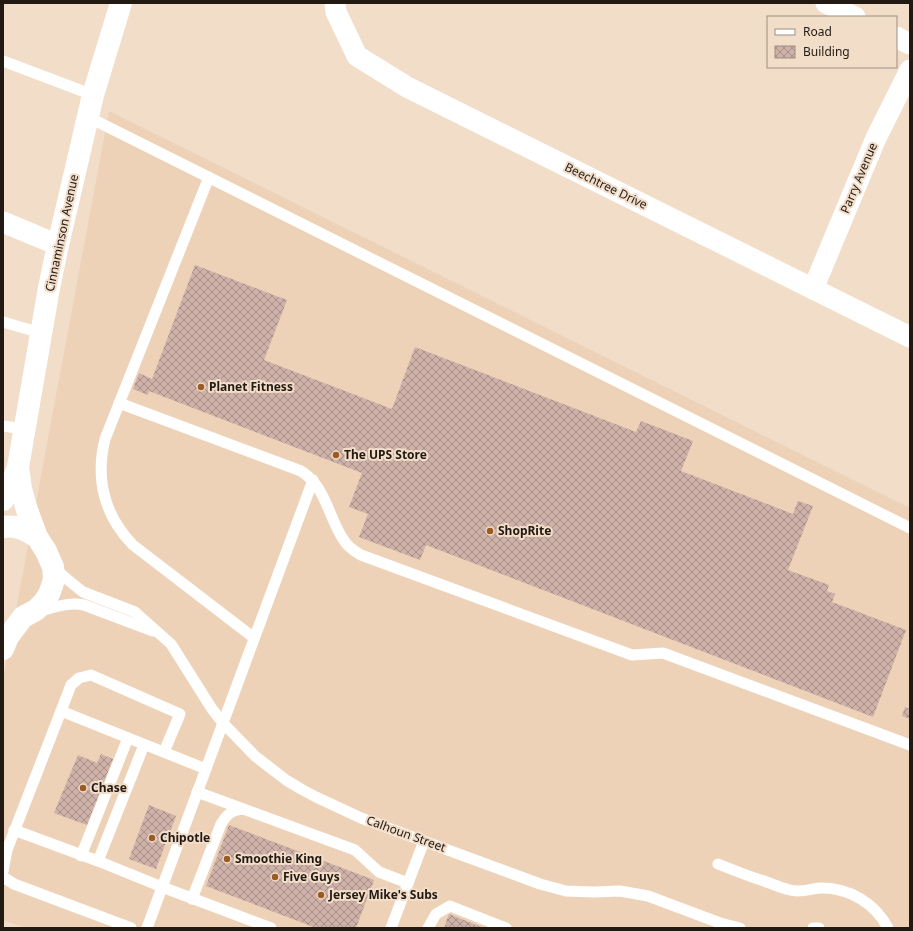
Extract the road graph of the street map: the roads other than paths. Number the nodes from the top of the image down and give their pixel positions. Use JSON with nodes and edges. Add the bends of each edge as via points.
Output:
{"nodes":[{"id":1,"x":121,"y":3,"type":"edge"},
{"id":2,"x":335,"y":3,"type":"edge"},
{"id":3,"x":826,"y":3,"type":"edge"},
{"id":4,"x":853,"y":16,"type":"edge"},
{"id":5,"x":897,"y":38,"type":"edge"},
{"id":6,"x":910,"y":44,"type":"edge"},
{"id":7,"x":3,"y":61,"type":"edge"},
{"id":8,"x":910,"y":70,"type":"edge"},
{"id":9,"x":93,"y":95,"type":"junction"},
{"id":10,"x":88,"y":117,"type":"junction"},
{"id":11,"x":209,"y":177,"type":"junction"},
{"id":12,"x":3,"y":222,"type":"edge"},
{"id":13,"x":58,"y":246,"type":"junction"},
{"id":14,"x":813,"y":289,"type":"junction"},
{"id":15,"x":3,"y":322,"type":"edge"},
{"id":16,"x":41,"y":333,"type":"junction"},
{"id":17,"x":910,"y":338,"type":"edge"},
{"id":18,"x":119,"y":403,"type":"junction"},
{"id":19,"x":3,"y":426,"type":"edge"},
{"id":20,"x":24,"y":429,"type":"junction"},
{"id":21,"x":18,"y":467,"type":"junction"},
{"id":22,"x":313,"y":480,"type":"junction"},
{"id":23,"x":3,"y":500,"type":"edge"},
{"id":24,"x":3,"y":527,"type":"edge"},
{"id":25,"x":910,"y":528,"type":"edge"},
{"id":26,"x":37,"y":538,"type":"junction"},
{"id":27,"x":53,"y":567,"type":"junction"},
{"id":28,"x":19,"y":617,"type":"edge"},
{"id":29,"x":157,"y":633,"type":"junction"},
{"id":30,"x":254,"y":638,"type":"junction"},
{"id":31,"x":3,"y":649,"type":"edge"},
{"id":32,"x":61,"y":711,"type":"junction"},
{"id":33,"x":223,"y":723,"type":"junction"},
{"id":34,"x":128,"y":738,"type":"junction"},
{"id":35,"x":144,"y":744,"type":"junction"},
{"id":36,"x":910,"y":745,"type":"edge"},
{"id":37,"x":164,"y":752,"type":"junction"},
{"id":38,"x":206,"y":769,"type":"junction"},
{"id":39,"x":198,"y":792,"type":"junction"},
{"id":40,"x":243,"y":809,"type":"junction"},
{"id":41,"x":14,"y":830,"type":"junction"},
{"id":42,"x":424,"y":841,"type":"junction"},
{"id":43,"x":81,"y":856,"type":"junction"},
{"id":44,"x":98,"y":861,"type":"junction"},
{"id":45,"x":718,"y":864,"type":"dead end"},
{"id":46,"x":3,"y":870,"type":"edge"},
{"id":47,"x":3,"y":876,"type":"edge"},
{"id":48,"x":408,"y":883,"type":"junction"},
{"id":49,"x":162,"y":887,"type":"junction"},
{"id":50,"x":192,"y":899,"type":"junction"},
{"id":51,"x":724,"y":926,"type":"edge"},
{"id":52,"x":131,"y":928,"type":"edge"},
{"id":53,"x":147,"y":928,"type":"edge"},
{"id":54,"x":271,"y":928,"type":"edge"},
{"id":55,"x":392,"y":928,"type":"edge"},
{"id":56,"x":428,"y":928,"type":"edge"},
{"id":57,"x":506,"y":928,"type":"edge"},
{"id":58,"x":740,"y":928,"type":"edge"},
{"id":59,"x":813,"y":928,"type":"edge"},
{"id":60,"x":819,"y":928,"type":"edge"},
{"id":61,"x":888,"y":928,"type":"edge"}],
"edges":[{"from":1,"to":9,"type":"main road","name":"Cinnaminson Avenue"},
{"from":2,"to":14,"type":"street","name":"Beechtree Drive","via":[[336,12],[357,56],[407,87]]},
{"from":3,"to":4,"type":"street"},
{"from":5,"to":6,"type":"street"},
{"from":7,"to":9,"type":"lane"},
{"from":8,"to":14,"type":"street","name":"Parry Avenue","via":[[876,138]]},
{"from":9,"to":10,"type":"main road","name":"Cinnaminson Avenue"},
{"from":10,"to":11,"type":"lane"},
{"from":10,"to":13,"type":"main road","name":"Cinnaminson Avenue"},
{"from":11,"to":18,"type":"lane"},
{"from":11,"to":25,"type":"lane"},
{"from":12,"to":13,"type":"street"},
{"from":13,"to":16,"type":"main road","name":"Cinnaminson Avenue"},
{"from":14,"to":17,"type":"street","name":"Beechtree Drive"},
{"from":15,"to":16,"type":"lane"},
{"from":16,"to":20,"type":"main road","name":"Cinnaminson Avenue"},
{"from":18,"to":22,"type":"lane","via":[[301,471]]},
{"from":18,"to":30,"type":"lane","via":[[102,449],[100,470],[103,491],[114,520],[133,545]]},
{"from":19,"to":20,"type":"lane"},
{"from":20,"to":21,"type":"main road","name":"Cinnaminson Avenue"},
{"from":21,"to":23,"type":"main road","name":"Cinnaminson Avenue"},
{"from":21,"to":26,"type":"main road","name":"Cinnaminson Avenue","via":[[21,489]]},
{"from":22,"to":30,"type":"lane"},
{"from":22,"to":36,"type":"lane","via":[[343,539],[361,555],[632,655],[663,653]]},
{"from":24,"to":26,"type":"main road","via":[[23,529]]},
{"from":26,"to":27,"type":"main road","name":"Cinnaminson Avenue"},
{"from":27,"to":28,"type":"main road","name":"Cinnaminson Avenue","via":[[54,579],[44,602],[36,610]]},
{"from":27,"to":29,"type":"lane","name":"Calhoun Street","via":[[83,592],[135,612]]},
{"from":28,"to":29,"type":"lane","name":"Calhoun Street","via":[[56,606],[76,604]]},
{"from":28,"to":31,"type":"main road","name":"Cinnaminson Avenue"},
{"from":29,"to":33,"type":"lane","name":"Calhoun Street","via":[[171,644]]},
{"from":30,"to":33,"type":"lane"},
{"from":32,"to":34,"type":"lane"},
{"from":32,"to":37,"type":"lane","via":[[71,686],[79,678],[91,675],[180,714]]},
{"from":32,"to":41,"type":"lane"},
{"from":33,"to":38,"type":"lane"},
{"from":33,"to":42,"type":"lane","name":"Calhoun Street","via":[[255,756],[301,789],[362,818]]},
{"from":34,"to":35,"type":"lane"},
{"from":34,"to":43,"type":"lane"},
{"from":35,"to":37,"type":"lane"},
{"from":35,"to":44,"type":"lane"},
{"from":37,"to":38,"type":"lane"},
{"from":38,"to":39,"type":"lane"},
{"from":39,"to":40,"type":"lane"},
{"from":39,"to":49,"type":"lane"},
{"from":40,"to":48,"type":"lane","via":[[355,850],[379,872]]},
{"from":40,"to":50,"type":"lane","via":[[230,813],[221,824]]},
{"from":41,"to":43,"type":"lane"},
{"from":41,"to":46,"type":"lane"},
{"from":42,"to":48,"type":"lane"},
{"from":42,"to":51,"type":"lane","name":"Calhoun Street","via":[[540,884],[566,891],[620,891],[648,896]]},
{"from":43,"to":44,"type":"lane"},
{"from":44,"to":49,"type":"lane"},
{"from":45,"to":61,"type":"lane","via":[[788,890],[823,888],[845,892],[871,906]]},
{"from":47,"to":52,"type":"lane","via":[[14,884]]},
{"from":48,"to":55,"type":"lane"},
{"from":49,"to":50,"type":"lane"},
{"from":49,"to":53,"type":"lane"},
{"from":50,"to":54,"type":"lane"},
{"from":51,"to":58,"type":"lane","name":"Calhoun Street"},
{"from":56,"to":57,"type":"lane","via":[[436,914],[450,906]]},
{"from":59,"to":60,"type":"lane"}]}
